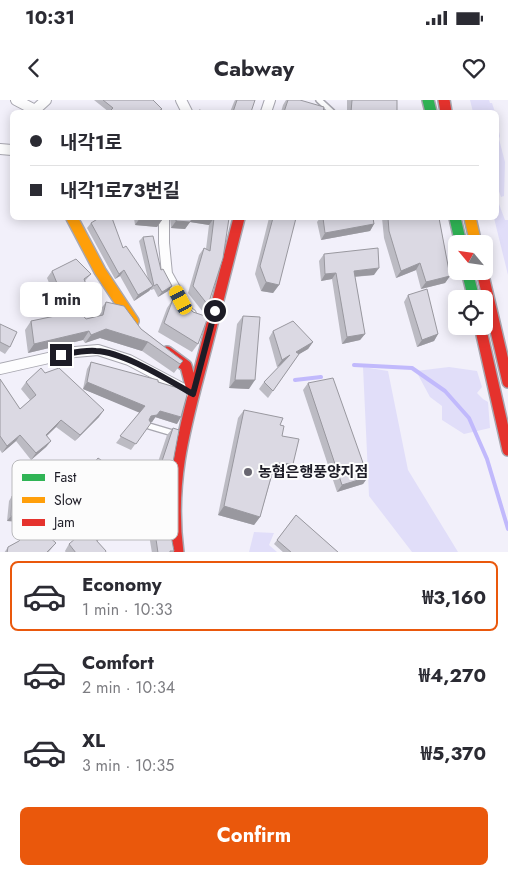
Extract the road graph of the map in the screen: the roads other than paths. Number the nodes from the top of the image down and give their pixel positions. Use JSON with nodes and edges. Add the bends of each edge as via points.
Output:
{"nodes":[{"id":1,"x":16,"y":100,"type":"edge"},
{"id":2,"x":46,"y":100,"type":"edge"},
{"id":3,"x":318,"y":100,"type":"edge"},
{"id":4,"x":33,"y":110,"type":"edge"},
{"id":5,"x":36,"y":110,"type":"edge"},
{"id":6,"x":330,"y":110,"type":"edge"},
{"id":7,"x":73,"y":220,"type":"edge"},
{"id":8,"x":164,"y":220,"type":"edge"},
{"id":9,"x":238,"y":220,"type":"edge"},
{"id":10,"x":455,"y":220,"type":"edge"},
{"id":11,"x":470,"y":220,"type":"edge"},
{"id":12,"x":459,"y":235,"type":"edge"},
{"id":13,"x":474,"y":235,"type":"edge"},
{"id":14,"x":484,"y":280,"type":"edge"},
{"id":15,"x":212,"y":322,"type":"junction"},
{"id":16,"x":140,"y":331,"type":"edge"},
{"id":17,"x":482,"y":335,"type":"edge"},
{"id":18,"x":156,"y":343,"type":"edge"},
{"id":19,"x":0,"y":369,"type":"edge"},
{"id":20,"x":508,"y":382,"type":"edge"},
{"id":21,"x":193,"y":394,"type":"junction"},
{"id":22,"x":149,"y":426,"type":"edge"},
{"id":23,"x":184,"y":436,"type":"junction"},
{"id":24,"x":508,"y":450,"type":"edge"},
{"id":25,"x":178,"y":466,"type":"edge"}],
"edges":[{"from":1,"to":4,"type":"street"},
{"from":2,"to":5,"type":"street"},
{"from":3,"to":6,"type":"lane"},
{"from":7,"to":16,"type":"street","via":[[114,295]]},
{"from":8,"to":15,"type":"street","via":[[167,274],[189,314]]},
{"from":9,"to":15,"type":"street"},
{"from":10,"to":12,"type":"street"},
{"from":11,"to":13,"type":"street"},
{"from":14,"to":20,"type":"street"},
{"from":15,"to":21,"type":"street"},
{"from":17,"to":24,"type":"street"},
{"from":18,"to":21,"type":"street","via":[[186,366]]},
{"from":19,"to":21,"type":"street","via":[[98,350],[129,360]]},
{"from":21,"to":23,"type":"street"},
{"from":22,"to":23,"type":"lane"},
{"from":23,"to":25,"type":"street"}]}
